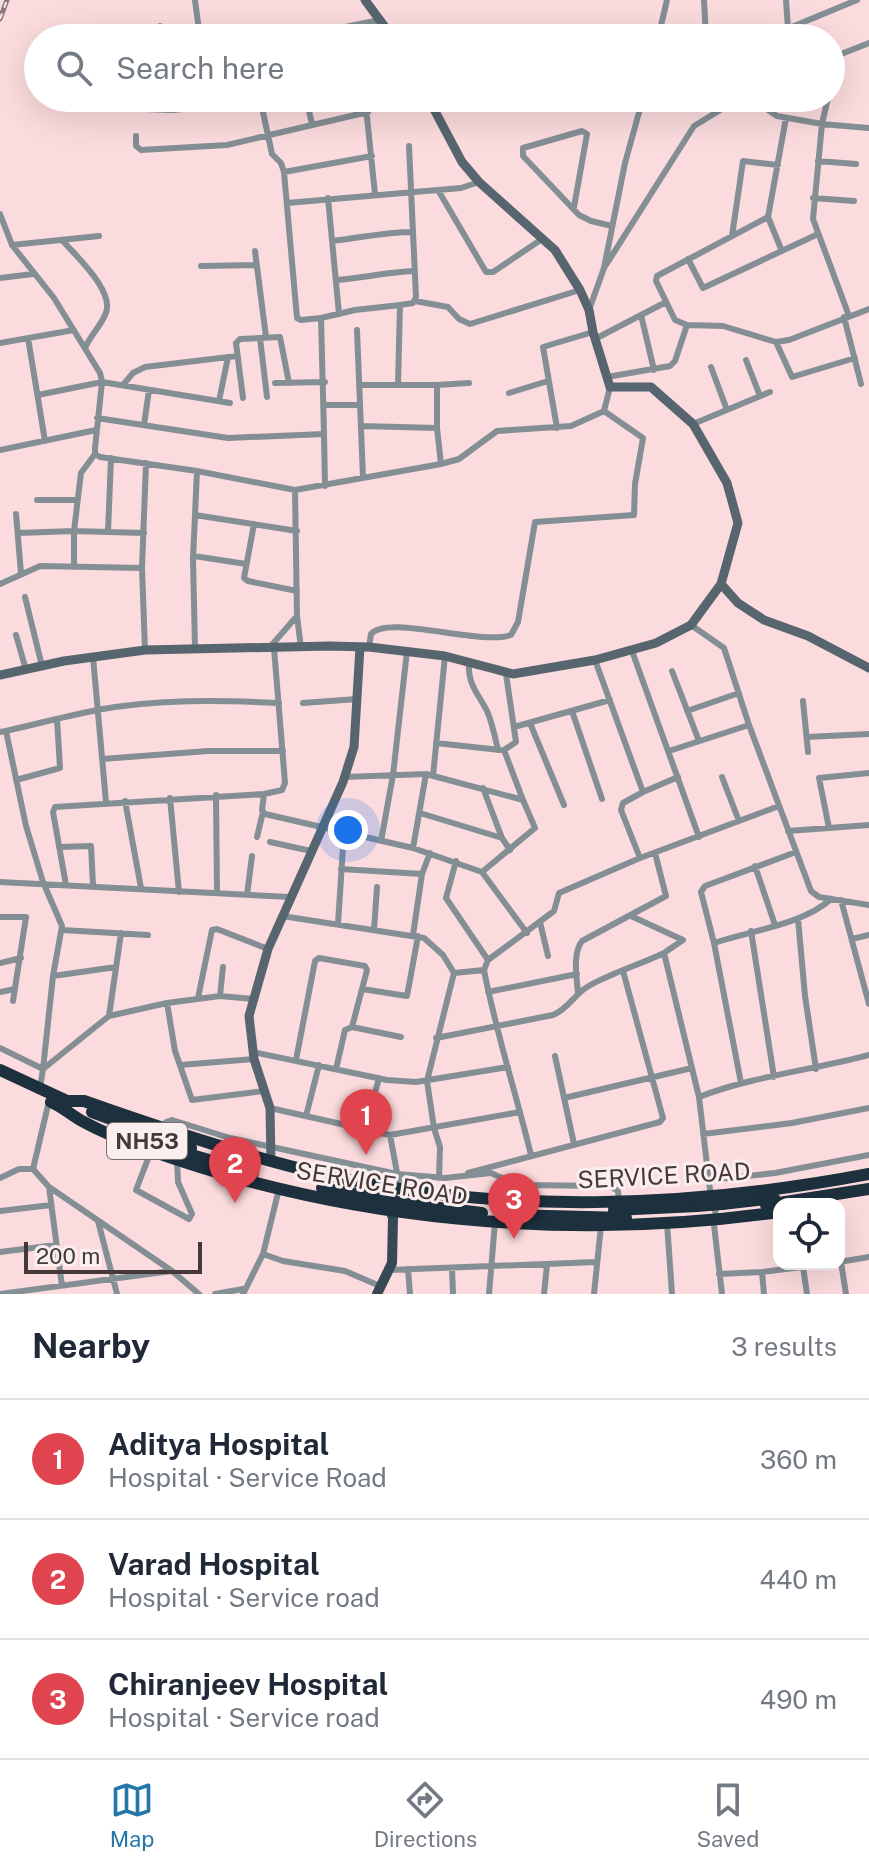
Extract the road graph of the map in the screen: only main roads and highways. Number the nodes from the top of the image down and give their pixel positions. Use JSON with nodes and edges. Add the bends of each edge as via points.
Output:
{"nodes":[{"id":1,"x":0,"y":1070,"type":"edge"},
{"id":2,"x":0,"y":1079,"type":"edge"},
{"id":3,"x":65,"y":1104,"type":"junction"},
{"id":4,"x":869,"y":1174,"type":"edge"},
{"id":5,"x":869,"y":1182,"type":"edge"},
{"id":6,"x":869,"y":1189,"type":"edge"},
{"id":7,"x":396,"y":1197,"type":"junction"},
{"id":8,"x":869,"y":1197,"type":"edge"},
{"id":9,"x":845,"y":1202,"type":"edge"},
{"id":10,"x":714,"y":1208,"type":"junction"},
{"id":11,"x":773,"y":1212,"type":"edge"},
{"id":12,"x":379,"y":1290,"type":"edge"}],
"edges":[{"from":1,"to":3,"type":"highway","name":"SERVICE ROAD"},
{"from":2,"to":3,"type":"highway","name":"SERVICE ROAD"},
{"from":3,"to":7,"type":"highway","number":"NH53","via":[[193,1149]]},
{"from":3,"to":7,"type":"highway","name":"SERVICE ROAD","via":[[84,1101],[163,1129],[271,1154]]},
{"from":3,"to":7,"type":"highway","name":"SERVICE ROAD","via":[[79,1119],[110,1136],[177,1160],[279,1188]]},
{"from":4,"to":10,"type":"highway","name":"SERVICE ROAD"},
{"from":5,"to":10,"type":"highway"},
{"from":6,"to":10,"type":"highway","via":[[805,1201]]},
{"from":7,"to":10,"type":"highway","name":"SERVICE ROAD"},
{"from":7,"to":10,"type":"highway","number":"NH53","bridge":true,"via":[[559,1210]]},
{"from":7,"to":10,"type":"highway","name":"SERVICE ROAD","via":[[495,1222],[601,1226],[667,1223]]},
{"from":7,"to":12,"type":"main road","via":[[392,1263]]},
{"from":8,"to":9,"type":"highway"},
{"from":10,"to":11,"type":"highway","name":"SERVICE ROAD"}]}
